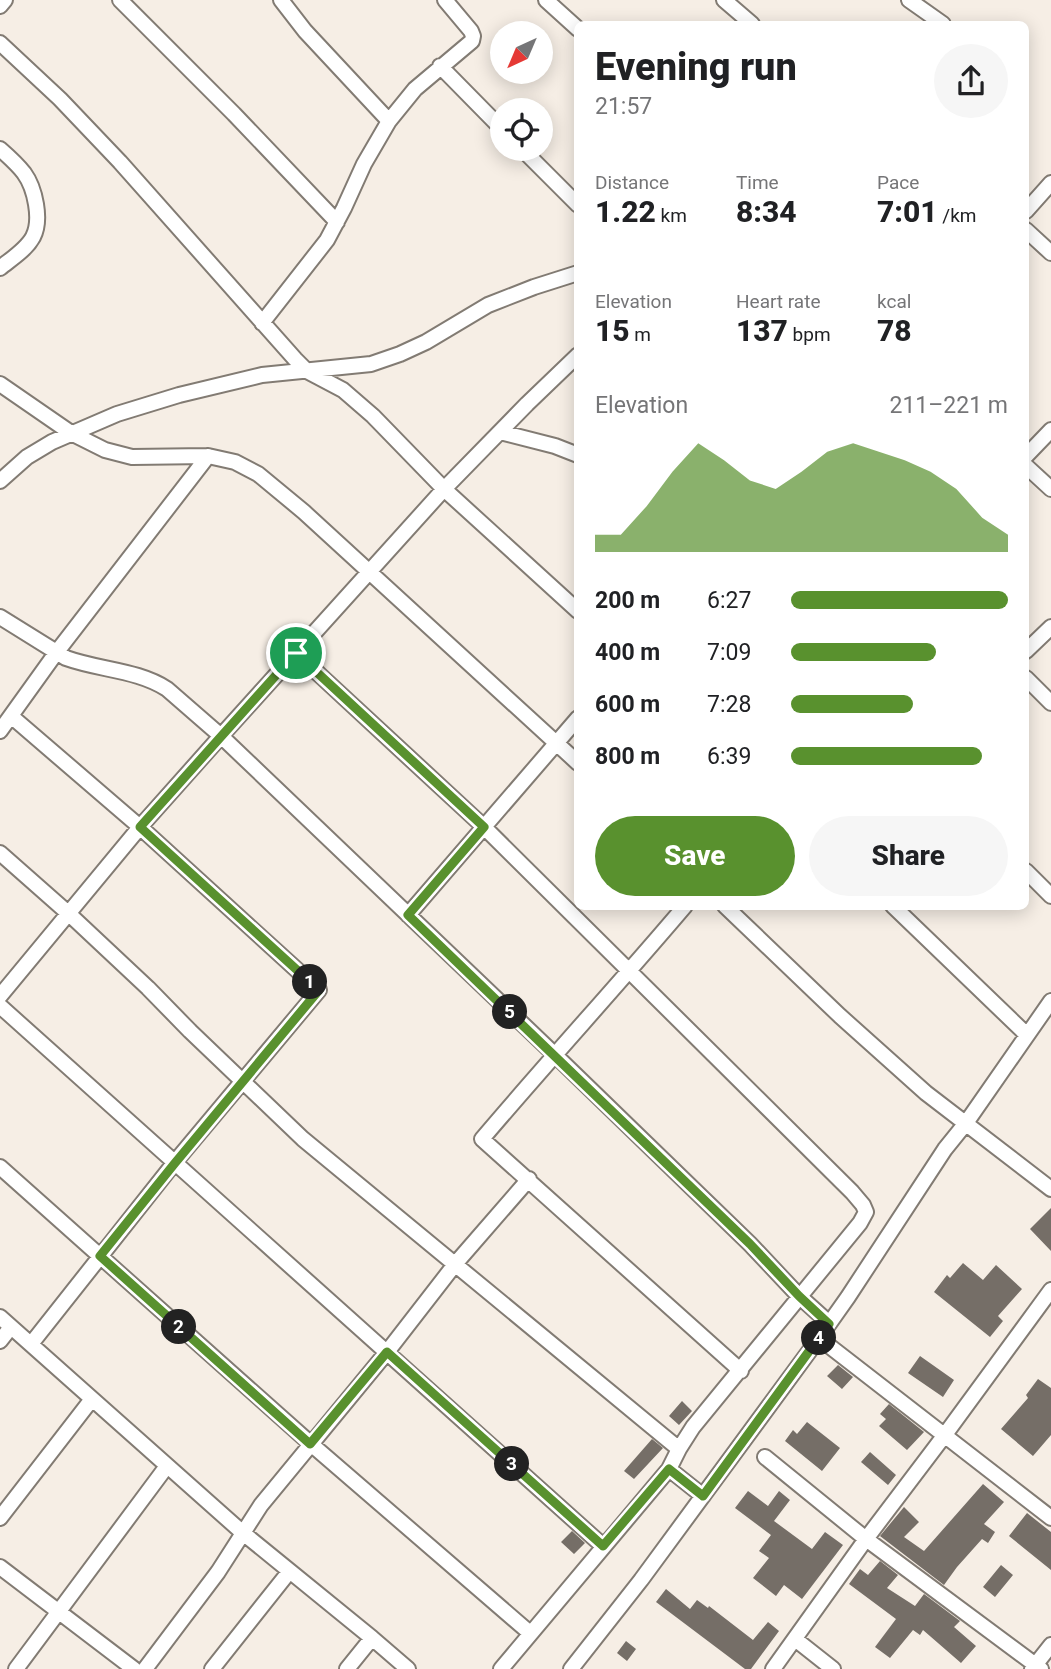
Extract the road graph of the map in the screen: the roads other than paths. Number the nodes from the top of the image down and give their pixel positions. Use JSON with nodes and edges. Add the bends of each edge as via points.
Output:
{"nodes":[{"id":1,"x":5,"y":0,"type":"edge"},
{"id":2,"x":120,"y":0,"type":"edge"},
{"id":3,"x":281,"y":0,"type":"edge"},
{"id":4,"x":445,"y":0,"type":"edge"},
{"id":5,"x":546,"y":0,"type":"edge"},
{"id":6,"x":724,"y":0,"type":"edge"},
{"id":7,"x":909,"y":0,"type":"edge"},
{"id":8,"x":0,"y":6,"type":"edge"},
{"id":9,"x":748,"y":21,"type":"edge"},
{"id":10,"x":939,"y":21,"type":"edge"},
{"id":11,"x":574,"y":25,"type":"edge"},
{"id":12,"x":2,"y":50,"type":"edge"},
{"id":13,"x":440,"y":66,"type":"junction"},
{"id":14,"x":490,"y":117,"type":"edge"},
{"id":15,"x":390,"y":121,"type":"junction"},
{"id":16,"x":0,"y":149,"type":"edge"},
{"id":17,"x":534,"y":161,"type":"edge"},
{"id":18,"x":1051,"y":183,"type":"edge"},
{"id":19,"x":574,"y":201,"type":"edge"},
{"id":20,"x":1029,"y":208,"type":"edge"},
{"id":21,"x":337,"y":222,"type":"junction"},
{"id":22,"x":1029,"y":233,"type":"edge"},
{"id":23,"x":1051,"y":253,"type":"edge"},
{"id":24,"x":0,"y":268,"type":"edge"},
{"id":25,"x":574,"y":274,"type":"edge"},
{"id":26,"x":262,"y":323,"type":"junction"},
{"id":27,"x":574,"y":359,"type":"edge"},
{"id":28,"x":307,"y":371,"type":"junction"},
{"id":29,"x":0,"y":384,"type":"edge"},
{"id":30,"x":1051,"y":430,"type":"edge"},
{"id":31,"x":500,"y":432,"type":"junction"},
{"id":32,"x":71,"y":433,"type":"junction"},
{"id":33,"x":574,"y":453,"type":"edge"},
{"id":34,"x":1029,"y":453,"type":"edge"},
{"id":35,"x":208,"y":456,"type":"junction"},
{"id":36,"x":1029,"y":469,"type":"edge"},
{"id":37,"x":0,"y":481,"type":"edge"},
{"id":38,"x":444,"y":489,"type":"junction"},
{"id":39,"x":1051,"y":489,"type":"edge"},
{"id":40,"x":370,"y":572,"type":"junction"},
{"id":41,"x":574,"y":607,"type":"edge"},
{"id":42,"x":0,"y":617,"type":"edge"},
{"id":43,"x":1051,"y":627,"type":"edge"},
{"id":44,"x":1029,"y":648,"type":"edge"},
{"id":45,"x":56,"y":653,"type":"junction"},
{"id":46,"x":296,"y":653,"type":"junction"},
{"id":47,"x":1029,"y":681,"type":"edge"},
{"id":48,"x":1051,"y":703,"type":"edge"},
{"id":49,"x":10,"y":716,"type":"junction"},
{"id":50,"x":574,"y":722,"type":"edge"},
{"id":51,"x":0,"y":731,"type":"edge"},
{"id":52,"x":221,"y":736,"type":"junction"},
{"id":53,"x":556,"y":742,"type":"junction"},
{"id":54,"x":574,"y":759,"type":"edge"},
{"id":55,"x":140,"y":827,"type":"junction"},
{"id":56,"x":484,"y":827,"type":"junction"},
{"id":57,"x":0,"y":853,"type":"edge"},
{"id":58,"x":1029,"y":875,"type":"edge"},
{"id":59,"x":1051,"y":896,"type":"edge"},
{"id":60,"x":682,"y":910,"type":"edge"},
{"id":61,"x":729,"y":910,"type":"edge"},
{"id":62,"x":897,"y":910,"type":"edge"},
{"id":63,"x":68,"y":913,"type":"junction"},
{"id":64,"x":408,"y":915,"type":"junction"},
{"id":65,"x":630,"y":971,"type":"junction"},
{"id":66,"x":0,"y":996,"type":"edge"},
{"id":67,"x":1051,"y":1001,"type":"edge"},
{"id":68,"x":0,"y":1006,"type":"edge"},
{"id":69,"x":1027,"y":1035,"type":"junction"},
{"id":70,"x":554,"y":1054,"type":"junction"},
{"id":71,"x":243,"y":1082,"type":"junction"},
{"id":72,"x":966,"y":1124,"type":"junction"},
{"id":73,"x":175,"y":1163,"type":"junction"},
{"id":74,"x":0,"y":1167,"type":"edge"},
{"id":75,"x":529,"y":1180,"type":"junction"},
{"id":76,"x":1051,"y":1189,"type":"edge"},
{"id":77,"x":100,"y":1256,"type":"junction"},
{"id":78,"x":456,"y":1264,"type":"junction"},
{"id":79,"x":1051,"y":1290,"type":"edge"},
{"id":80,"x":799,"y":1296,"type":"junction"},
{"id":81,"x":6,"y":1322,"type":"edge"},
{"id":82,"x":829,"y":1324,"type":"junction"},
{"id":83,"x":819,"y":1338,"type":"junction"},
{"id":84,"x":0,"y":1341,"type":"edge"},
{"id":85,"x":31,"y":1344,"type":"junction"},
{"id":86,"x":387,"y":1352,"type":"junction"},
{"id":87,"x":741,"y":1371,"type":"junction"},
{"id":88,"x":92,"y":1399,"type":"junction"},
{"id":89,"x":944,"y":1436,"type":"junction"},
{"id":90,"x":310,"y":1444,"type":"junction"},
{"id":91,"x":679,"y":1449,"type":"junction"},
{"id":92,"x":765,"y":1457,"type":"dead end"},
{"id":93,"x":167,"y":1466,"type":"junction"},
{"id":94,"x":669,"y":1469,"type":"junction"},
{"id":95,"x":703,"y":1496,"type":"junction"},
{"id":96,"x":0,"y":1518,"type":"edge"},
{"id":97,"x":1051,"y":1518,"type":"edge"},
{"id":98,"x":243,"y":1533,"type":"junction"},
{"id":99,"x":866,"y":1539,"type":"junction"},
{"id":100,"x":603,"y":1546,"type":"junction"},
{"id":101,"x":0,"y":1567,"type":"edge"},
{"id":102,"x":289,"y":1572,"type":"junction"},
{"id":103,"x":59,"y":1612,"type":"junction"},
{"id":104,"x":530,"y":1633,"type":"junction"},
{"id":105,"x":372,"y":1638,"type":"junction"},
{"id":106,"x":795,"y":1639,"type":"junction"},
{"id":107,"x":1051,"y":1644,"type":"edge"},
{"id":108,"x":1036,"y":1668,"type":"edge"},
{"id":109,"x":16,"y":1669,"type":"edge"},
{"id":110,"x":134,"y":1669,"type":"edge"},
{"id":111,"x":145,"y":1669,"type":"edge"},
{"id":112,"x":212,"y":1669,"type":"edge"},
{"id":113,"x":347,"y":1669,"type":"edge"},
{"id":114,"x":408,"y":1669,"type":"edge"},
{"id":115,"x":501,"y":1669,"type":"edge"},
{"id":116,"x":570,"y":1669,"type":"edge"},
{"id":117,"x":773,"y":1669,"type":"edge"},
{"id":118,"x":833,"y":1669,"type":"edge"}],
"edges":[{"from":1,"to":8,"type":"street"},
{"from":2,"to":21,"type":"street"},
{"from":3,"to":15,"type":"street","via":[[305,32]]},
{"from":4,"to":13,"type":"street","via":[[473,36]]},
{"from":5,"to":11,"type":"street"},
{"from":6,"to":9,"type":"street"},
{"from":7,"to":10,"type":"street"},
{"from":12,"to":26,"type":"street","via":[[60,99],[120,162]]},
{"from":13,"to":14,"type":"street"},
{"from":13,"to":15,"type":"street"},
{"from":15,"to":21,"type":"street"},
{"from":16,"to":24,"type":"street","via":[[29,181],[37,221],[29,243]]},
{"from":17,"to":19,"type":"street"},
{"from":18,"to":20,"type":"street"},
{"from":21,"to":26,"type":"street"},
{"from":22,"to":23,"type":"street"},
{"from":25,"to":28,"type":"street","via":[[488,305],[400,354],[371,364]]},
{"from":26,"to":28,"type":"street"},
{"from":27,"to":31,"type":"street"},
{"from":28,"to":32,"type":"street","via":[[262,375],[179,395]]},
{"from":28,"to":38,"type":"street","via":[[343,390]]},
{"from":29,"to":32,"type":"street"},
{"from":30,"to":34,"type":"street"},
{"from":31,"to":33,"type":"street"},
{"from":31,"to":38,"type":"street"},
{"from":32,"to":35,"type":"street","via":[[132,457]]},
{"from":32,"to":37,"type":"street","via":[[27,457]]},
{"from":35,"to":40,"type":"street","via":[[235,462],[258,474]]},
{"from":35,"to":45,"type":"street"},
{"from":36,"to":39,"type":"street"},
{"from":38,"to":40,"type":"street"},
{"from":38,"to":41,"type":"street"},
{"from":40,"to":46,"type":"street"},
{"from":40,"to":53,"type":"street"},
{"from":42,"to":45,"type":"street"},
{"from":43,"to":44,"type":"street"},
{"from":45,"to":49,"type":"street"},
{"from":45,"to":52,"type":"street","via":[[159,684]]},
{"from":46,"to":52,"type":"street"},
{"from":46,"to":56,"type":"street"},
{"from":47,"to":48,"type":"street"},
{"from":49,"to":51,"type":"street"},
{"from":49,"to":55,"type":"street"},
{"from":50,"to":53,"type":"street"},
{"from":52,"to":55,"type":"street"},
{"from":52,"to":64,"type":"street"},
{"from":53,"to":54,"type":"street"},
{"from":53,"to":56,"type":"street"},
{"from":55,"to":63,"type":"street"},
{"from":55,"to":71,"type":"street","via":[[319,990]]},
{"from":56,"to":64,"type":"street"},
{"from":56,"to":65,"type":"street"},
{"from":57,"to":63,"type":"street"},
{"from":58,"to":59,"type":"street"},
{"from":60,"to":65,"type":"street"},
{"from":61,"to":72,"type":"street","via":[[850,1025]]},
{"from":62,"to":69,"type":"street"},
{"from":63,"to":66,"type":"street"},
{"from":63,"to":71,"type":"street"},
{"from":64,"to":70,"type":"street"},
{"from":65,"to":70,"type":"street"},
{"from":65,"to":80,"type":"street","via":[[863,1205],[866,1212],[860,1223]]},
{"from":67,"to":69,"type":"street"},
{"from":68,"to":73,"type":"street"},
{"from":69,"to":72,"type":"street"},
{"from":70,"to":75,"type":"street","via":[[482,1139]]},
{"from":70,"to":80,"type":"street"},
{"from":71,"to":73,"type":"street"},
{"from":71,"to":78,"type":"street","via":[[312,1147]]},
{"from":72,"to":76,"type":"street"},
{"from":72,"to":82,"type":"street"},
{"from":73,"to":77,"type":"street"},
{"from":73,"to":86,"type":"street"},
{"from":74,"to":77,"type":"street"},
{"from":75,"to":78,"type":"street"},
{"from":75,"to":87,"type":"street"},
{"from":77,"to":85,"type":"street"},
{"from":77,"to":90,"type":"street"},
{"from":78,"to":86,"type":"street"},
{"from":78,"to":91,"type":"street"},
{"from":79,"to":89,"type":"street"},
{"from":80,"to":82,"type":"street"},
{"from":80,"to":87,"type":"street"},
{"from":81,"to":84,"type":"street"},
{"from":81,"to":85,"type":"street"},
{"from":82,"to":83,"type":"street"},
{"from":83,"to":89,"type":"street"},
{"from":83,"to":95,"type":"street"},
{"from":85,"to":88,"type":"street"},
{"from":86,"to":90,"type":"street"},
{"from":86,"to":100,"type":"street"},
{"from":87,"to":91,"type":"street"},
{"from":88,"to":93,"type":"street"},
{"from":88,"to":96,"type":"street"},
{"from":89,"to":97,"type":"street"},
{"from":89,"to":99,"type":"street"},
{"from":90,"to":98,"type":"street"},
{"from":90,"to":104,"type":"street"},
{"from":91,"to":94,"type":"street"},
{"from":92,"to":99,"type":"street"},
{"from":93,"to":98,"type":"street"},
{"from":93,"to":103,"type":"street"},
{"from":94,"to":95,"type":"street"},
{"from":94,"to":100,"type":"street"},
{"from":95,"to":116,"type":"street"},
{"from":98,"to":102,"type":"street"},
{"from":98,"to":111,"type":"street"},
{"from":99,"to":106,"type":"street"},
{"from":99,"to":108,"type":"street"},
{"from":100,"to":104,"type":"street"},
{"from":101,"to":103,"type":"street"},
{"from":102,"to":105,"type":"street"},
{"from":102,"to":112,"type":"street"},
{"from":103,"to":109,"type":"street"},
{"from":103,"to":110,"type":"street"},
{"from":104,"to":115,"type":"street"},
{"from":105,"to":113,"type":"street"},
{"from":105,"to":114,"type":"street"},
{"from":106,"to":117,"type":"street"},
{"from":106,"to":118,"type":"street"},
{"from":107,"to":108,"type":"street"}]}
